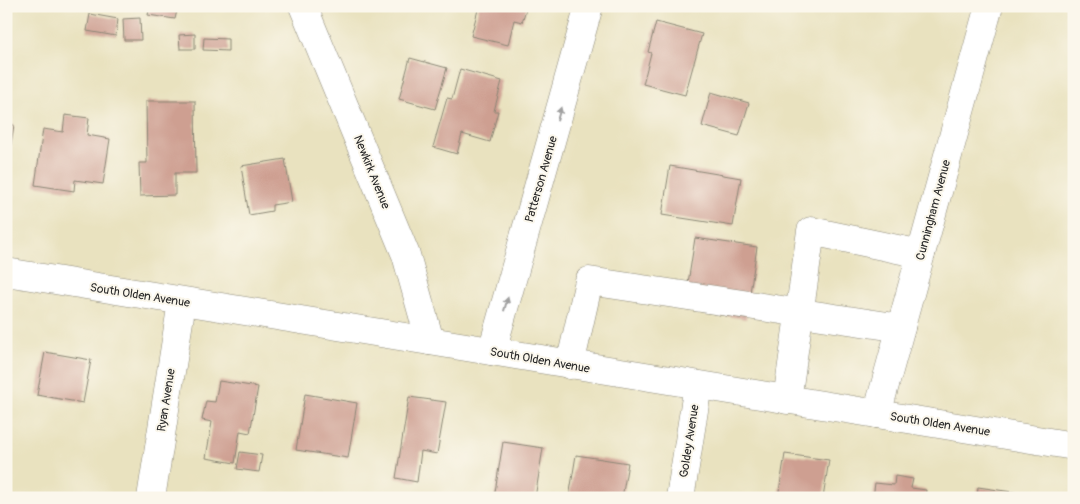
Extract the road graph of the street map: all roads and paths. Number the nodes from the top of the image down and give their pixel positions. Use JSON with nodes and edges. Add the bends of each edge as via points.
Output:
{"nodes":[{"id":1,"x":303,"y":6,"type":"edge"},
{"id":2,"x":590,"y":6,"type":"edge"},
{"id":3,"x":989,"y":6,"type":"edge"},
{"id":4,"x":921,"y":254,"type":"junction"},
{"id":5,"x":6,"y":272,"type":"edge"},
{"id":6,"x":182,"y":302,"type":"junction"},
{"id":7,"x":798,"y":312,"type":"junction"},
{"id":8,"x":900,"y":328,"type":"junction"},
{"id":9,"x":430,"y":340,"type":"junction"},
{"id":10,"x":492,"y":351,"type":"junction"},
{"id":11,"x":570,"y":365,"type":"junction"},
{"id":12,"x":698,"y":385,"type":"junction"},
{"id":13,"x":787,"y":400,"type":"junction"},
{"id":14,"x":877,"y":414,"type":"junction"},
{"id":15,"x":1074,"y":446,"type":"edge"},
{"id":16,"x":151,"y":498,"type":"edge"},
{"id":17,"x":680,"y":498,"type":"edge"}],
"edges":[{"from":1,"to":9,"type":"street","name":"Newkirk Avenue","via":[[406,255]]},
{"from":10,"to":2,"type":"street","name":"Patterson Avenue","one_way":true},
{"from":3,"to":4,"type":"street","name":"Cunningham Avenue"},
{"from":4,"to":7,"type":"street","via":[[811,231]]},
{"from":4,"to":8,"type":"street","name":"Cunningham Avenue"},
{"from":5,"to":6,"type":"street","name":"South Olden Avenue"},
{"from":6,"to":9,"type":"street","name":"South Olden Avenue"},
{"from":6,"to":16,"type":"street","name":"Ryan Avenue"},
{"from":7,"to":8,"type":"street"},
{"from":7,"to":11,"type":"street","via":[[589,281]]},
{"from":7,"to":13,"type":"street"},
{"from":8,"to":14,"type":"street","name":"Cunningham Avenue"},
{"from":9,"to":10,"type":"street","name":"South Olden Avenue"},
{"from":10,"to":11,"type":"street","name":"South Olden Avenue"},
{"from":11,"to":12,"type":"street","name":"South Olden Avenue"},
{"from":12,"to":13,"type":"street","name":"South Olden Avenue"},
{"from":12,"to":17,"type":"street","name":"Goldey Avenue"},
{"from":13,"to":14,"type":"street","name":"South Olden Avenue"},
{"from":14,"to":15,"type":"street","name":"South Olden Avenue"}]}
